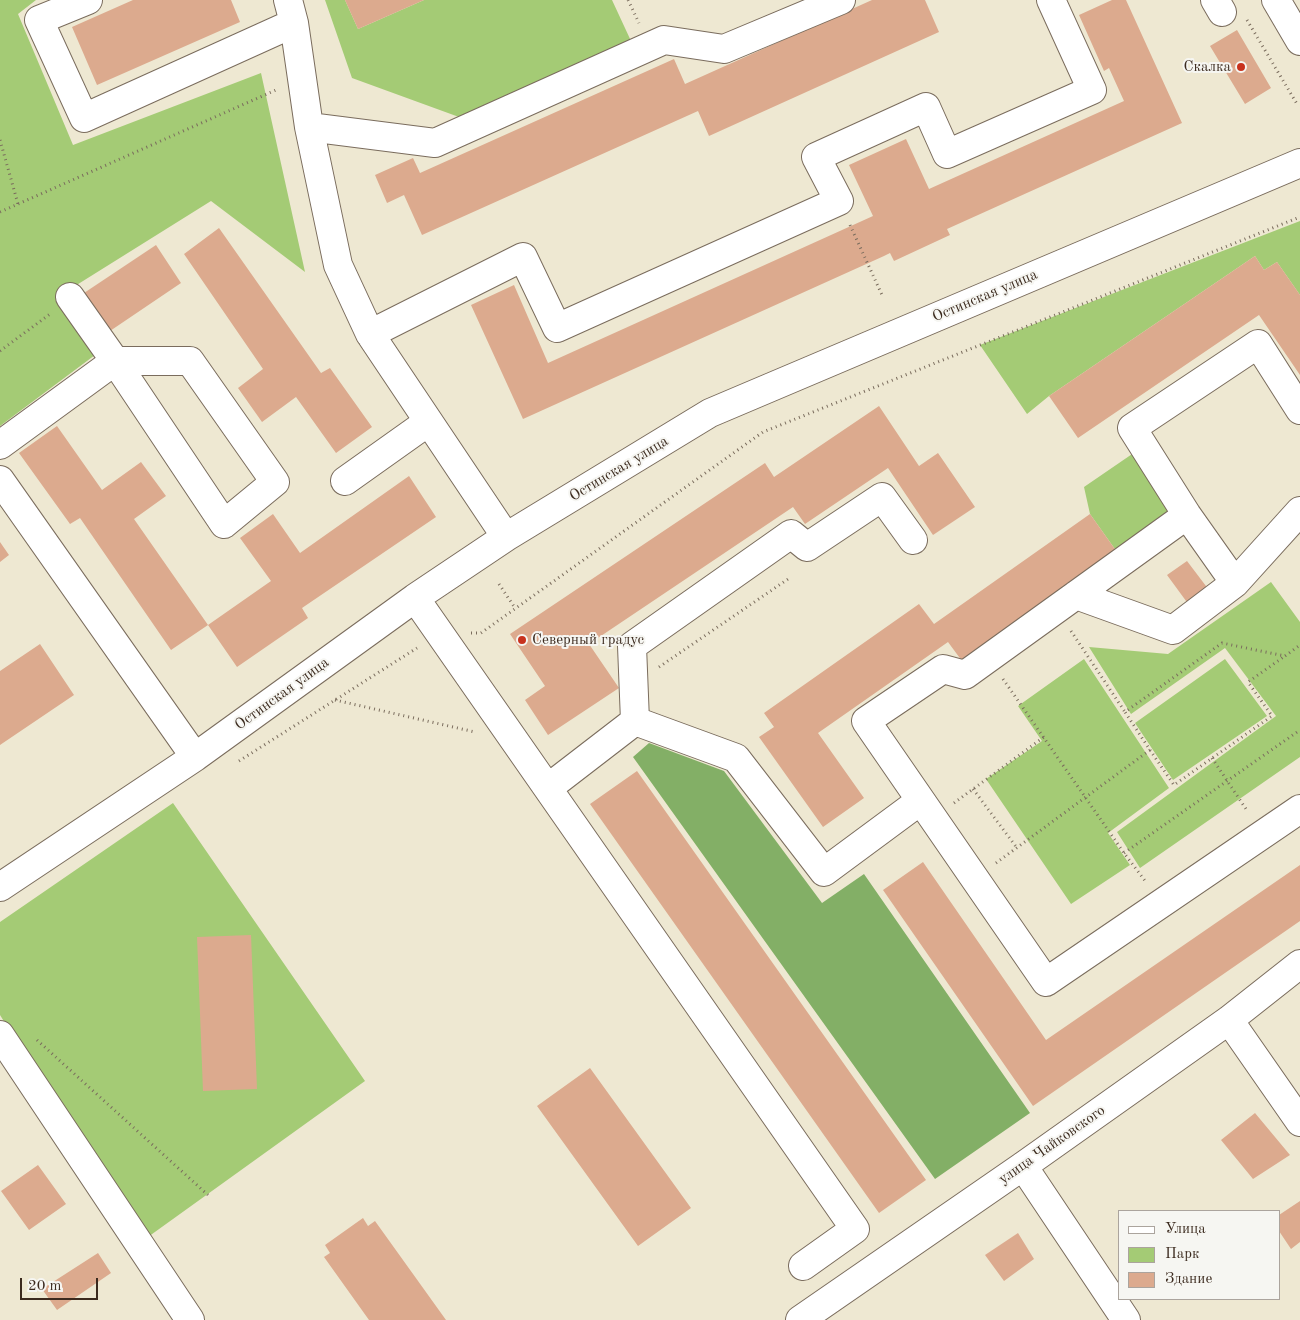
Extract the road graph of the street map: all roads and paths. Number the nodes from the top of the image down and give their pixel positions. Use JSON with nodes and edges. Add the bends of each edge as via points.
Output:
{"nodes":[{"id":1,"x":88,"y":0,"type":"edge"},
{"id":2,"x":841,"y":0,"type":"edge"},
{"id":3,"x":1051,"y":0,"type":"edge"},
{"id":4,"x":1276,"y":0,"type":"edge"},
{"id":5,"x":1227,"y":9,"type":"edge"},
{"id":6,"x":291,"y":11,"type":"edge"},
{"id":7,"x":1300,"y":41,"type":"edge"},
{"id":8,"x":303,"y":78,"type":"junction"},
{"id":9,"x":1297,"y":104,"type":"dead end"},
{"id":10,"x":309,"y":126,"type":"junction"},
{"id":11,"x":0,"y":140,"type":"edge"},
{"id":12,"x":1300,"y":162,"type":"edge"},
{"id":13,"x":839,"y":201,"type":"junction"},
{"id":14,"x":18,"y":204,"type":"junction"},
{"id":15,"x":0,"y":212,"type":"edge"},
{"id":16,"x":1300,"y":217,"type":"edge"},
{"id":17,"x":882,"y":295,"type":"dead end"},
{"id":18,"x":63,"y":303,"type":"joint"},
{"id":19,"x":370,"y":334,"type":"junction"},
{"id":20,"x":0,"y":351,"type":"edge"},
{"id":21,"x":114,"y":360,"type":"junction"},
{"id":22,"x":1300,"y":410,"type":"edge"},
{"id":23,"x":428,"y":422,"type":"junction"},
{"id":24,"x":0,"y":445,"type":"edge"},
{"id":25,"x":0,"y":480,"type":"edge"},
{"id":26,"x":345,"y":481,"type":"dead end"},
{"id":27,"x":1299,"y":514,"type":"edge"},
{"id":28,"x":1187,"y":515,"type":"junction"},
{"id":29,"x":506,"y":537,"type":"junction"},
{"id":30,"x":913,"y":540,"type":"dead end"},
{"id":31,"x":791,"y":577,"type":"dead end"},
{"id":32,"x":1235,"y":583,"type":"junction"},
{"id":33,"x":499,"y":584,"type":"dead end"},
{"id":34,"x":415,"y":598,"type":"junction"},
{"id":35,"x":1066,"y":602,"type":"junction"},
{"id":36,"x":515,"y":608,"type":"junction"},
{"id":37,"x":440,"y":633,"type":"junction"},
{"id":38,"x":1300,"y":645,"type":"edge"},
{"id":39,"x":1285,"y":656,"type":"junction"},
{"id":40,"x":988,"y":658,"type":"junction"},
{"id":41,"x":633,"y":684,"type":"junction"},
{"id":42,"x":334,"y":700,"type":"dead end"},
{"id":43,"x":1125,"y":712,"type":"junction"},
{"id":44,"x":635,"y":721,"type":"junction"},
{"id":45,"x":1300,"y":730,"type":"edge"},
{"id":46,"x":1044,"y":737,"type":"junction"},
{"id":47,"x":514,"y":740,"type":"junction"},
{"id":48,"x":1150,"y":750,"type":"junction"},
{"id":49,"x":195,"y":757,"type":"junction"},
{"id":50,"x":1212,"y":758,"type":"junction"},
{"id":51,"x":1227,"y":781,"type":"junction"},
{"id":52,"x":548,"y":788,"type":"junction"},
{"id":53,"x":973,"y":788,"type":"junction"},
{"id":54,"x":1086,"y":797,"type":"junction"},
{"id":55,"x":1239,"y":799,"type":"dead end"},
{"id":56,"x":1300,"y":809,"type":"edge"},
{"id":57,"x":927,"y":810,"type":"junction"},
{"id":58,"x":1017,"y":848,"type":"junction"},
{"id":59,"x":1124,"y":853,"type":"junction"},
{"id":60,"x":975,"y":879,"type":"junction"},
{"id":61,"x":0,"y":887,"type":"edge"},
{"id":62,"x":1162,"y":902,"type":"junction"},
{"id":63,"x":1300,"y":964,"type":"edge"},
{"id":64,"x":1229,"y":1020,"type":"junction"},
{"id":65,"x":0,"y":1035,"type":"edge"},
{"id":66,"x":36,"y":1038,"type":"dead end"},
{"id":67,"x":1300,"y":1122,"type":"edge"},
{"id":68,"x":1023,"y":1166,"type":"junction"},
{"id":69,"x":208,"y":1195,"type":"dead end"},
{"id":70,"x":803,"y":1266,"type":"dead end"},
{"id":71,"x":190,"y":1320,"type":"edge"},
{"id":72,"x":800,"y":1320,"type":"edge"},
{"id":73,"x":1126,"y":1320,"type":"edge"}],
"edges":[{"from":1,"to":6,"type":"street","via":[[39,20],[84,118]]},
{"from":2,"to":10,"type":"street","via":[[724,49],[664,40],[435,143]]},
{"from":3,"to":13,"type":"street","via":[[1092,90],[947,154],[926,107],[816,157]]},
{"from":4,"to":7,"type":"street"},
{"from":5,"to":9,"type":"path"},
{"from":6,"to":8,"type":"street"},
{"from":8,"to":10,"type":"street"},
{"from":8,"to":14,"type":"path"},
{"from":10,"to":19,"type":"street","via":[[338,265]]},
{"from":11,"to":14,"type":"path"},
{"from":12,"to":29,"type":"street","name":"Остинская улица","via":[[710,413]]},
{"from":13,"to":17,"type":"path"},
{"from":13,"to":19,"type":"street","via":[[557,328],[523,257]]},
{"from":14,"to":15,"type":"path"},
{"from":16,"to":36,"type":"path","via":[[763,432]]},
{"from":18,"to":20,"type":"path"},
{"from":18,"to":21,"type":"street"},
{"from":19,"to":23,"type":"street"},
{"from":21,"to":21,"type":"street","via":[[224,524],[276,482],[190,361]]},
{"from":21,"to":24,"type":"street"},
{"from":22,"to":28,"type":"street","via":[[1258,344],[1132,428]]},
{"from":23,"to":26,"type":"street"},
{"from":23,"to":29,"type":"street"},
{"from":25,"to":49,"type":"street"},
{"from":27,"to":32,"type":"street"},
{"from":28,"to":32,"type":"street"},
{"from":28,"to":35,"type":"street"},
{"from":29,"to":34,"type":"street","name":"Остинская улица"},
{"from":30,"to":41,"type":"street","via":[[882,496],[807,547],[791,534],[632,646]]},
{"from":31,"to":41,"type":"path"},
{"from":32,"to":35,"type":"street","via":[[1173,630]]},
{"from":33,"to":36,"type":"path"},
{"from":34,"to":37,"type":"street"},
{"from":34,"to":49,"type":"street","name":"Остинская улица"},
{"from":35,"to":40,"type":"street"},
{"from":35,"to":43,"type":"path"},
{"from":36,"to":37,"type":"path","via":[[481,633]]},
{"from":37,"to":47,"type":"street"},
{"from":38,"to":39,"type":"path"},
{"from":39,"to":43,"type":"path","via":[[1222,644]]},
{"from":39,"to":50,"type":"path","via":[[1248,682],[1272,716]]},
{"from":40,"to":46,"type":"path"},
{"from":40,"to":57,"type":"street","via":[[965,675],[943,669],[866,721]]},
{"from":41,"to":44,"type":"street"},
{"from":42,"to":47,"type":"path"},
{"from":43,"to":48,"type":"path"},
{"from":44,"to":52,"type":"street"},
{"from":44,"to":57,"type":"street","via":[[736,758],[824,872]]},
{"from":45,"to":51,"type":"path"},
{"from":46,"to":53,"type":"path"},
{"from":46,"to":54,"type":"path"},
{"from":47,"to":52,"type":"street"},
{"from":48,"to":50,"type":"path","via":[[1174,785]]},
{"from":48,"to":54,"type":"path"},
{"from":49,"to":61,"type":"street","name":"Остинская улица"},
{"from":50,"to":51,"type":"path"},
{"from":51,"to":55,"type":"path"},
{"from":51,"to":59,"type":"path"},
{"from":52,"to":70,"type":"street","via":[[855,1229]]},
{"from":53,"to":57,"type":"path"},
{"from":53,"to":58,"type":"path"},
{"from":54,"to":58,"type":"path"},
{"from":54,"to":59,"type":"path"},
{"from":56,"to":62,"type":"street"},
{"from":57,"to":60,"type":"street"},
{"from":58,"to":60,"type":"path"},
{"from":59,"to":62,"type":"path"},
{"from":60,"to":62,"type":"street","via":[[1046,982]]},
{"from":63,"to":64,"type":"street","name":"улица Чайковского"},
{"from":64,"to":67,"type":"street"},
{"from":64,"to":68,"type":"street","name":"улица Чайковского"},
{"from":65,"to":71,"type":"street"},
{"from":66,"to":69,"type":"path"},
{"from":68,"to":72,"type":"street","name":"улица Чайковского"},
{"from":68,"to":73,"type":"street"}]}
